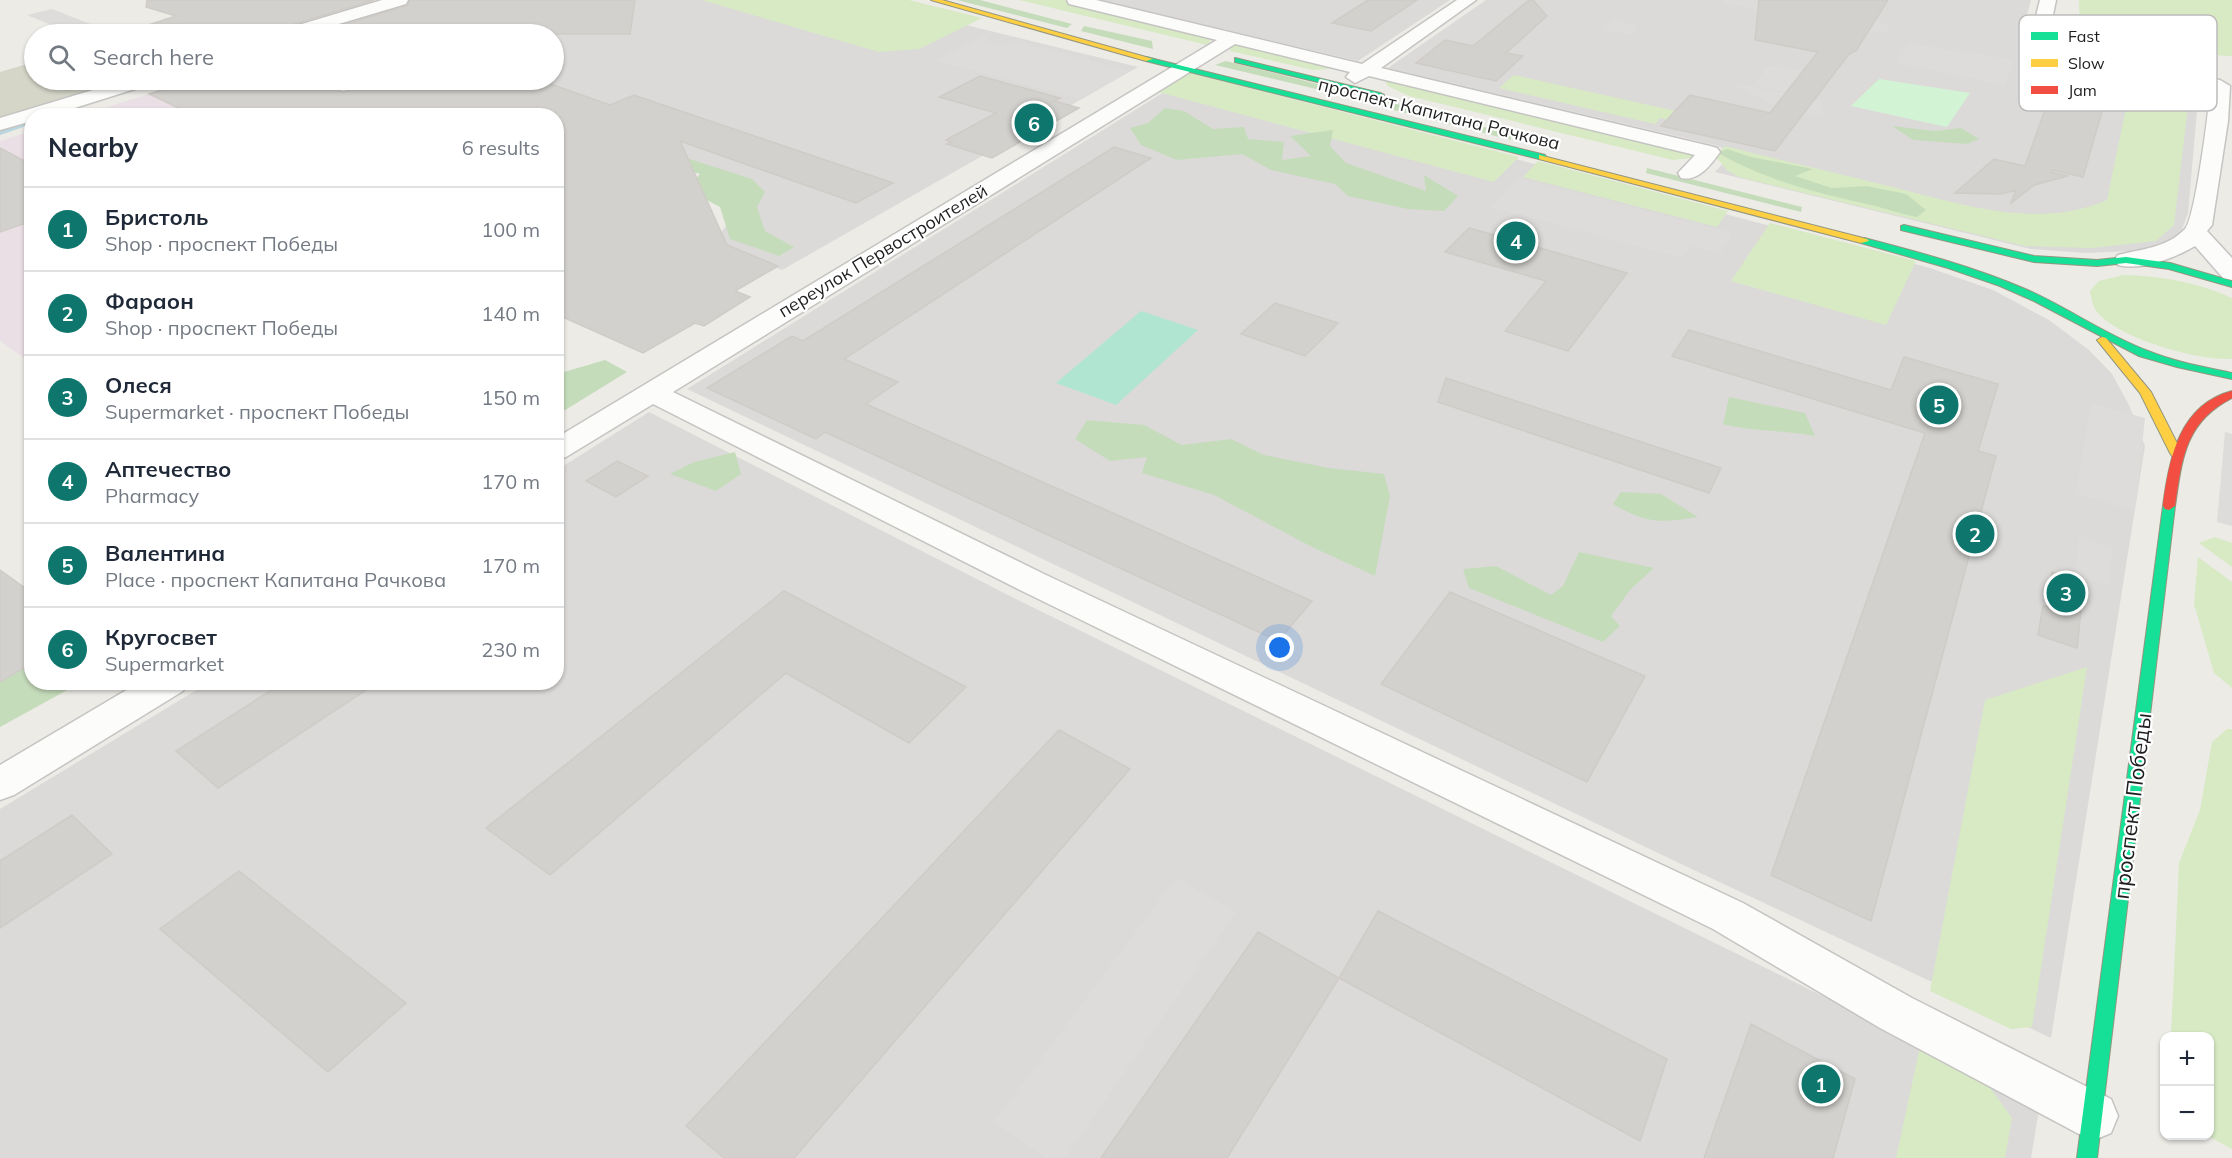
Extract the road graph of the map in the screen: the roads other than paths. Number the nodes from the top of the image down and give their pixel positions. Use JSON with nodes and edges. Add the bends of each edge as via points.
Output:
{"nodes":[{"id":1,"x":400,"y":0,"type":"edge"},
{"id":2,"x":934,"y":0,"type":"edge"},
{"id":3,"x":1074,"y":0,"type":"edge"},
{"id":4,"x":1468,"y":0,"type":"edge"},
{"id":5,"x":2048,"y":0,"type":"edge"},
{"id":6,"x":2045,"y":15,"type":"edge"},
{"id":7,"x":321,"y":24,"type":"edge"},
{"id":8,"x":1232,"y":38,"type":"junction"},
{"id":9,"x":1209,"y":53,"type":"junction"},
{"id":10,"x":1183,"y":58,"type":"junction"},
{"id":11,"x":1365,"y":70,"type":"junction"},
{"id":12,"x":1343,"y":85,"type":"junction"},
{"id":13,"x":2217,"y":85,"type":"edge"},
{"id":14,"x":111,"y":90,"type":"edge"},
{"id":15,"x":1391,"y":98,"type":"dead end"},
{"id":16,"x":52,"y":108,"type":"edge"},
{"id":17,"x":24,"y":117,"type":"edge"},
{"id":18,"x":2225,"y":123,"type":"edge"},
{"id":19,"x":0,"y":124,"type":"edge"},
{"id":20,"x":1689,"y":173,"type":"dead end"},
{"id":21,"x":1892,"y":225,"type":"dead end"},
{"id":22,"x":2196,"y":233,"type":"junction"},
{"id":23,"x":1948,"y":239,"type":"junction"},
{"id":24,"x":1936,"y":260,"type":"junction"},
{"id":25,"x":2126,"y":261,"type":"junction"},
{"id":26,"x":2097,"y":263,"type":"junction"},
{"id":27,"x":2232,"y":273,"type":"edge"},
{"id":28,"x":2066,"y":277,"type":"dead end"},
{"id":29,"x":2232,"y":284,"type":"edge"},
{"id":30,"x":2061,"y":292,"type":"dead end"},
{"id":31,"x":2073,"y":315,"type":"junction"},
{"id":32,"x":2088,"y":326,"type":"junction"},
{"id":33,"x":2232,"y":376,"type":"edge"},
{"id":34,"x":652,"y":392,"type":"junction"},
{"id":35,"x":2232,"y":394,"type":"edge"},
{"id":36,"x":564,"y":445,"type":"edge"},
{"id":37,"x":2176,"y":453,"type":"junction"},
{"id":38,"x":157,"y":690,"type":"edge"},
{"id":39,"x":0,"y":784,"type":"edge"},
{"id":40,"x":2094,"y":1116,"type":"junction"},
{"id":41,"x":2086,"y":1158,"type":"edge"}],
"edges":[{"from":1,"to":7,"type":"street"},
{"from":2,"to":10,"type":"street","name":"проспект Капитана Рачкова"},
{"from":3,"to":8,"type":"street"},
{"from":4,"to":11,"type":"street"},
{"from":5,"to":6,"type":"street"},
{"from":8,"to":9,"type":"street","name":"переулок Первостроителей"},
{"from":8,"to":11,"type":"street"},
{"from":9,"to":10,"type":"street","name":"переулок Первостроителей"},
{"from":9,"to":12,"type":"street"},
{"from":10,"to":24,"type":"street","name":"проспект Капитана Рачкова"},
{"from":10,"to":34,"type":"street","name":"переулок Первостроителей"},
{"from":11,"to":12,"type":"street"},
{"from":11,"to":20,"type":"street","via":[[1710,152]]},
{"from":12,"to":15,"type":"street"},
{"from":13,"to":18,"type":"street"},
{"from":14,"to":16,"type":"street"},
{"from":17,"to":19,"type":"street"},
{"from":18,"to":22,"type":"street"},
{"from":21,"to":23,"type":"street"},
{"from":22,"to":25,"type":"street","via":[[2180,245],[2153,256]]},
{"from":22,"to":27,"type":"street"},
{"from":23,"to":24,"type":"street"},
{"from":23,"to":26,"type":"street","via":[[2034,259]]},
{"from":24,"to":31,"type":"street","name":"проспект Капитана Рачкова","via":[[2005,284]]},
{"from":25,"to":26,"type":"street"},
{"from":25,"to":29,"type":"street","via":[[2170,266]]},
{"from":26,"to":28,"type":"street"},
{"from":30,"to":31,"type":"street"},
{"from":31,"to":32,"type":"street"},
{"from":32,"to":33,"type":"street","via":[[2131,348],[2178,365]]},
{"from":32,"to":37,"type":"street","via":[[2129,369],[2157,410]]},
{"from":34,"to":36,"type":"street","name":"переулок Первостроителей"},
{"from":34,"to":40,"type":"street","via":[[1032,582],[1728,916],[1896,1013]]},
{"from":35,"to":37,"type":"street","via":[[2197,415]]},
{"from":37,"to":40,"type":"street","name":"проспект Победы"},
{"from":38,"to":39,"type":"street"},
{"from":40,"to":41,"type":"street","name":"проспект Победы"}]}
